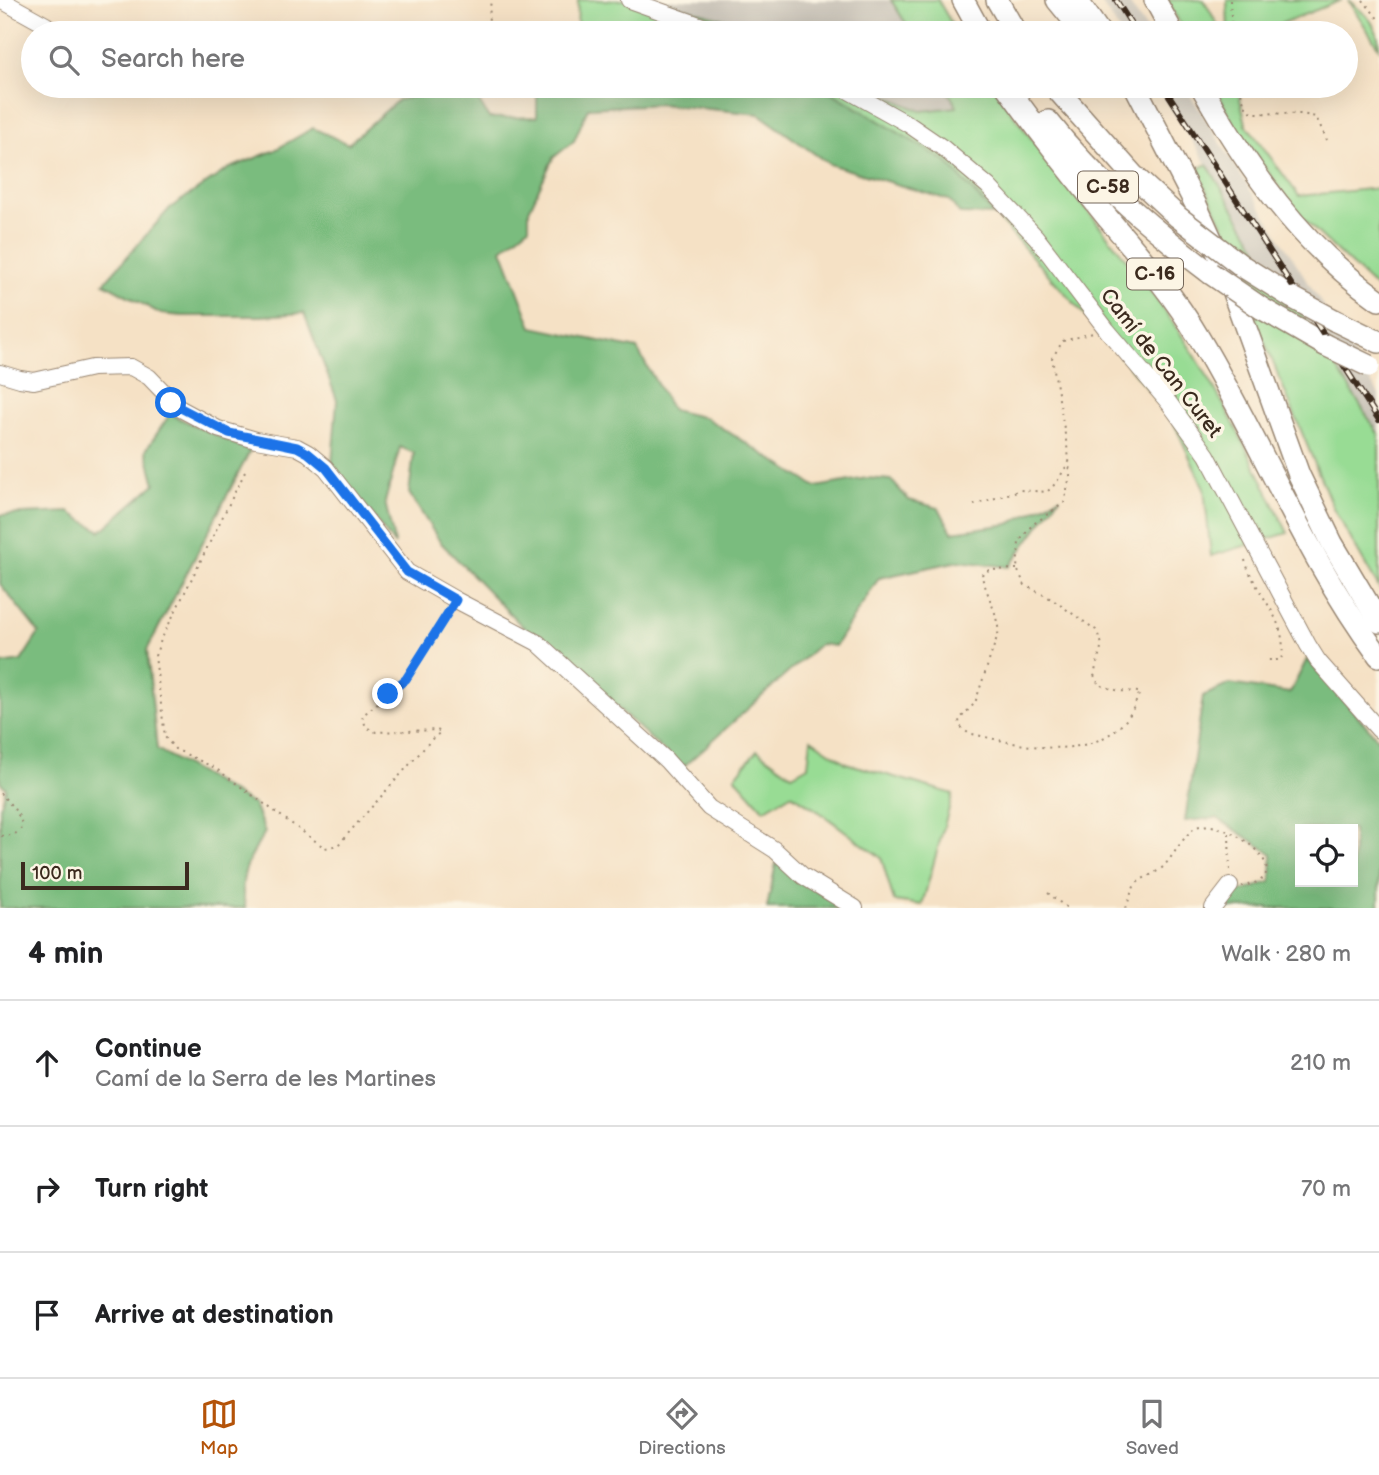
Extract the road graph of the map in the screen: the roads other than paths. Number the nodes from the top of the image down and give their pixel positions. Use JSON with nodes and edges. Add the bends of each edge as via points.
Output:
{"nodes":[{"id":1,"x":1,"y":0,"type":"edge"},
{"id":2,"x":629,"y":0,"type":"edge"},
{"id":3,"x":962,"y":0,"type":"edge"},
{"id":4,"x":997,"y":0,"type":"edge"},
{"id":5,"x":1057,"y":0,"type":"edge"},
{"id":6,"x":1077,"y":0,"type":"edge"},
{"id":7,"x":1154,"y":0,"type":"edge"},
{"id":8,"x":39,"y":21,"type":"edge"},
{"id":9,"x":688,"y":21,"type":"edge"},
{"id":10,"x":974,"y":21,"type":"edge"},
{"id":11,"x":1009,"y":21,"type":"edge"},
{"id":12,"x":1074,"y":21,"type":"edge"},
{"id":13,"x":1092,"y":21,"type":"edge"},
{"id":14,"x":1166,"y":21,"type":"edge"},
{"id":15,"x":861,"y":98,"type":"edge"},
{"id":16,"x":1015,"y":98,"type":"edge"},
{"id":17,"x":1031,"y":98,"type":"edge"},
{"id":18,"x":1065,"y":98,"type":"edge"},
{"id":19,"x":1131,"y":98,"type":"edge"},
{"id":20,"x":1141,"y":98,"type":"edge"},
{"id":21,"x":1208,"y":98,"type":"edge"},
{"id":22,"x":1168,"y":152,"type":"junction"},
{"id":23,"x":1379,"y":300,"type":"edge"},
{"id":24,"x":1379,"y":342,"type":"edge"},
{"id":25,"x":1374,"y":368,"type":"edge"},
{"id":26,"x":0,"y":373,"type":"edge"},
{"id":27,"x":1379,"y":622,"type":"edge"},
{"id":28,"x":1379,"y":656,"type":"edge"},
{"id":29,"x":1379,"y":730,"type":"edge"},
{"id":30,"x":1230,"y":887,"type":"road end"},
{"id":31,"x":855,"y":908,"type":"edge"},
{"id":32,"x":1213,"y":908,"type":"edge"}],
"edges":[{"from":1,"to":8,"type":"street"},
{"from":2,"to":9,"type":"street"},
{"from":3,"to":10,"type":"highway"},
{"from":4,"to":11,"type":"highway"},
{"from":5,"to":12,"type":"highway"},
{"from":6,"to":13,"type":"highway"},
{"from":7,"to":14,"type":"highway"},
{"from":15,"to":29,"type":"street","name":"Camí de Can Curet","via":[[968,167],[1036,237],[1207,455],[1318,661]]},
{"from":16,"to":28,"type":"highway","number":"C-16","via":[[1198,335],[1315,555]]},
{"from":17,"to":25,"type":"highway","number":"C-58","bridge":true,"via":[[1093,173],[1145,223],[1261,307]]},
{"from":18,"to":24,"type":"highway","number":"C-58","bridge":true,"via":[[1133,175],[1178,217],[1293,298]]},
{"from":19,"to":22,"type":"highway"},
{"from":20,"to":22,"type":"highway"},
{"from":21,"to":23,"type":"highway","via":[[1290,219]]},
{"from":22,"to":27,"type":"highway","via":[[1223,265],[1299,475],[1332,544]]},
{"from":26,"to":31,"type":"street","via":[[34,381],[92,368],[131,368],[149,377],[179,408],[218,429],[297,447],[326,468],[407,572],[538,643],[666,760],[709,808]]},
{"from":30,"to":32,"type":"street"}]}
